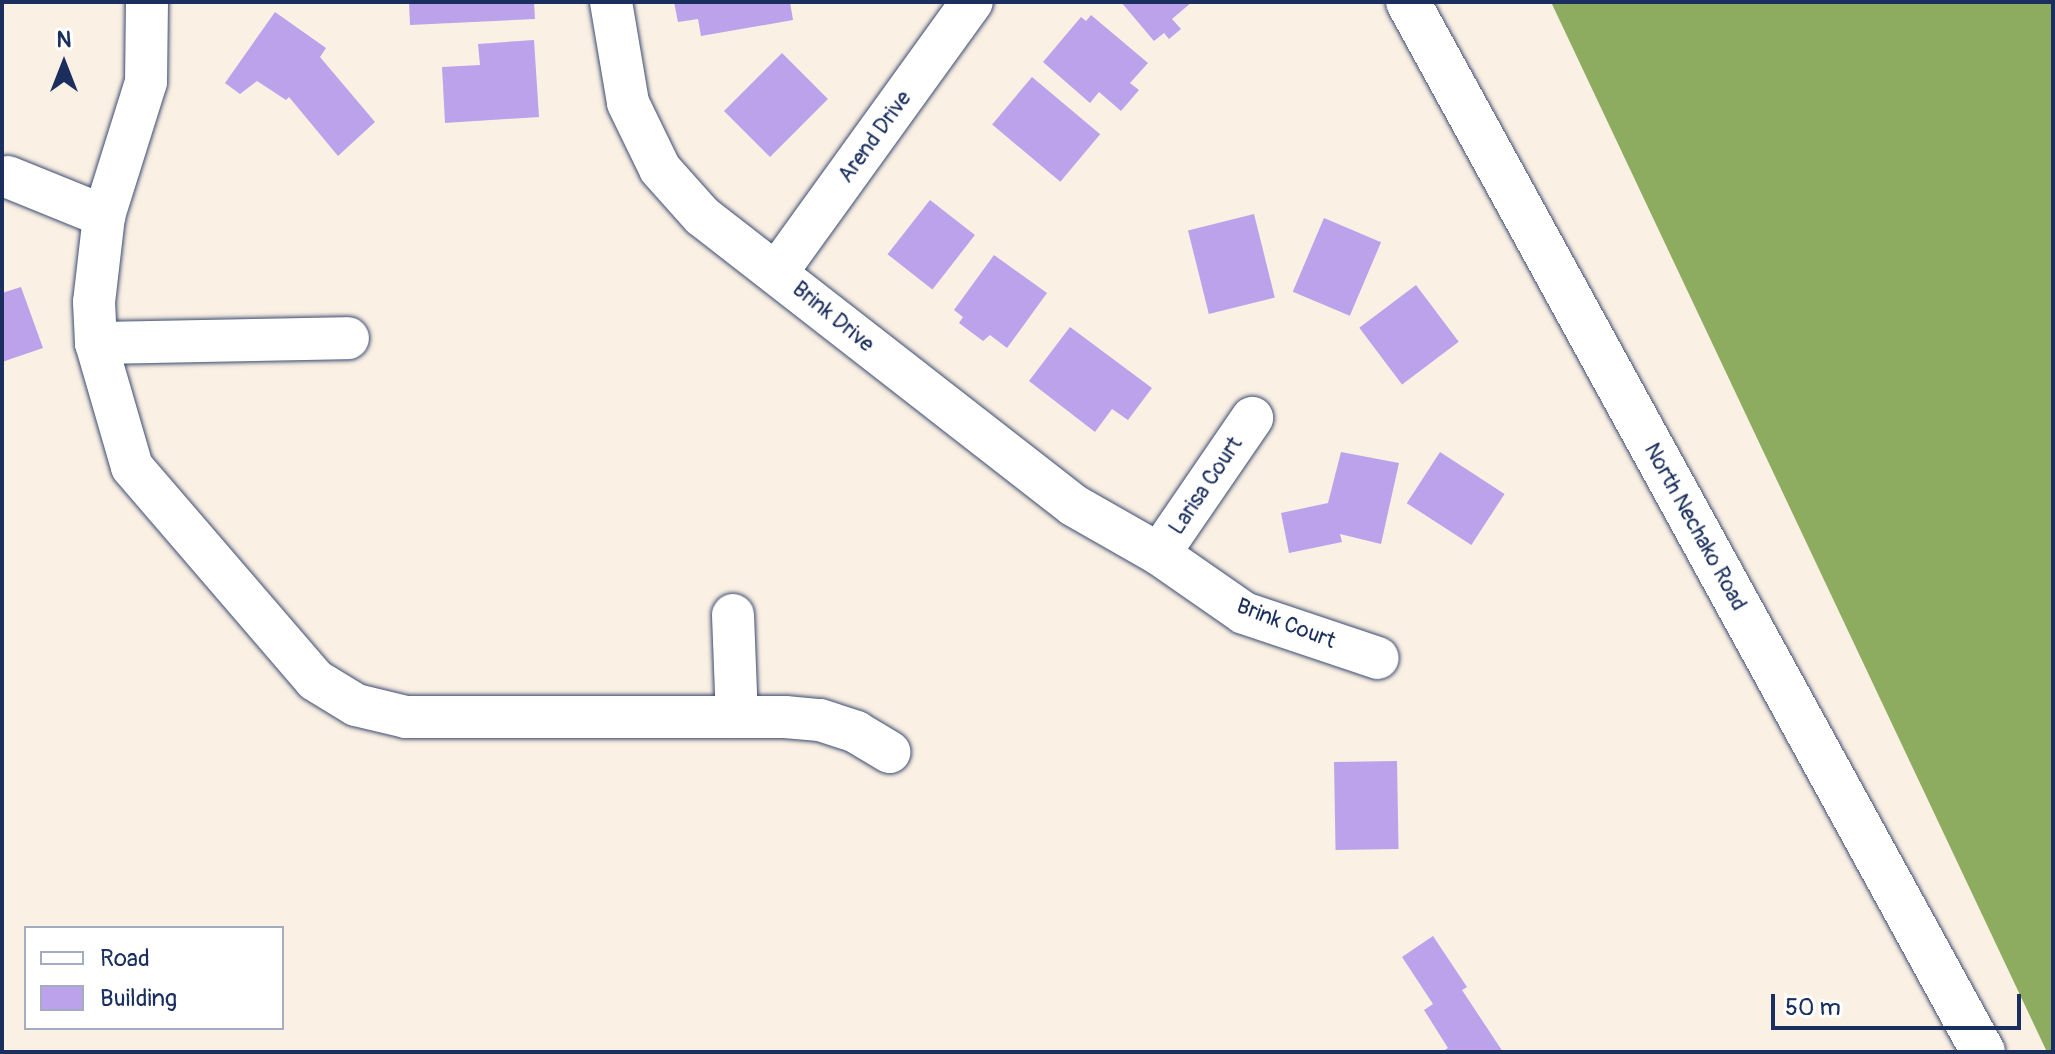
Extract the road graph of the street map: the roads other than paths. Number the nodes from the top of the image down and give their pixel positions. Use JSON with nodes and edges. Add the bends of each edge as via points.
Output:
{"nodes":[{"id":1,"x":147,"y":2,"type":"edge"},
{"id":2,"x":611,"y":2,"type":"edge"},
{"id":3,"x":972,"y":2,"type":"edge"},
{"id":4,"x":1408,"y":2,"type":"edge"},
{"id":5,"x":8,"y":177,"type":"dead end"},
{"id":6,"x":104,"y":216,"type":"junction"},
{"id":7,"x":777,"y":272,"type":"junction"},
{"id":8,"x":348,"y":338,"type":"dead end"},
{"id":9,"x":96,"y":343,"type":"junction"},
{"id":10,"x":1252,"y":418,"type":"dead end"},
{"id":11,"x":1159,"y":554,"type":"junction"},
{"id":12,"x":733,"y":615,"type":"dead end"},
{"id":13,"x":1378,"y":658,"type":"dead end"},
{"id":14,"x":737,"y":717,"type":"junction"},
{"id":15,"x":889,"y":752,"type":"dead end"},
{"id":16,"x":1983,"y":1052,"type":"edge"}],
"edges":[{"from":1,"to":6,"type":"street","via":[[146,82]]},
{"from":2,"to":7,"type":"street","name":"Brink Drive","via":[[628,103],[660,169],[702,216]]},
{"from":3,"to":7,"type":"street","name":"Arend Drive"},
{"from":4,"to":16,"type":"main road","name":"North Nechako Road"},
{"from":5,"to":6,"type":"street"},
{"from":6,"to":9,"type":"street","via":[[94,302]]},
{"from":7,"to":11,"type":"street","name":"Brink Drive","via":[[1073,505]]},
{"from":8,"to":9,"type":"street"},
{"from":9,"to":14,"type":"street","via":[[132,467],[315,680],[356,705],[406,717]]},
{"from":10,"to":11,"type":"street","name":"Larisa Court"},
{"from":11,"to":13,"type":"street","name":"Brink Court","via":[[1244,613]]},
{"from":12,"to":14,"type":"street"},
{"from":14,"to":15,"type":"street","via":[[820,720],[856,732]]}]}
